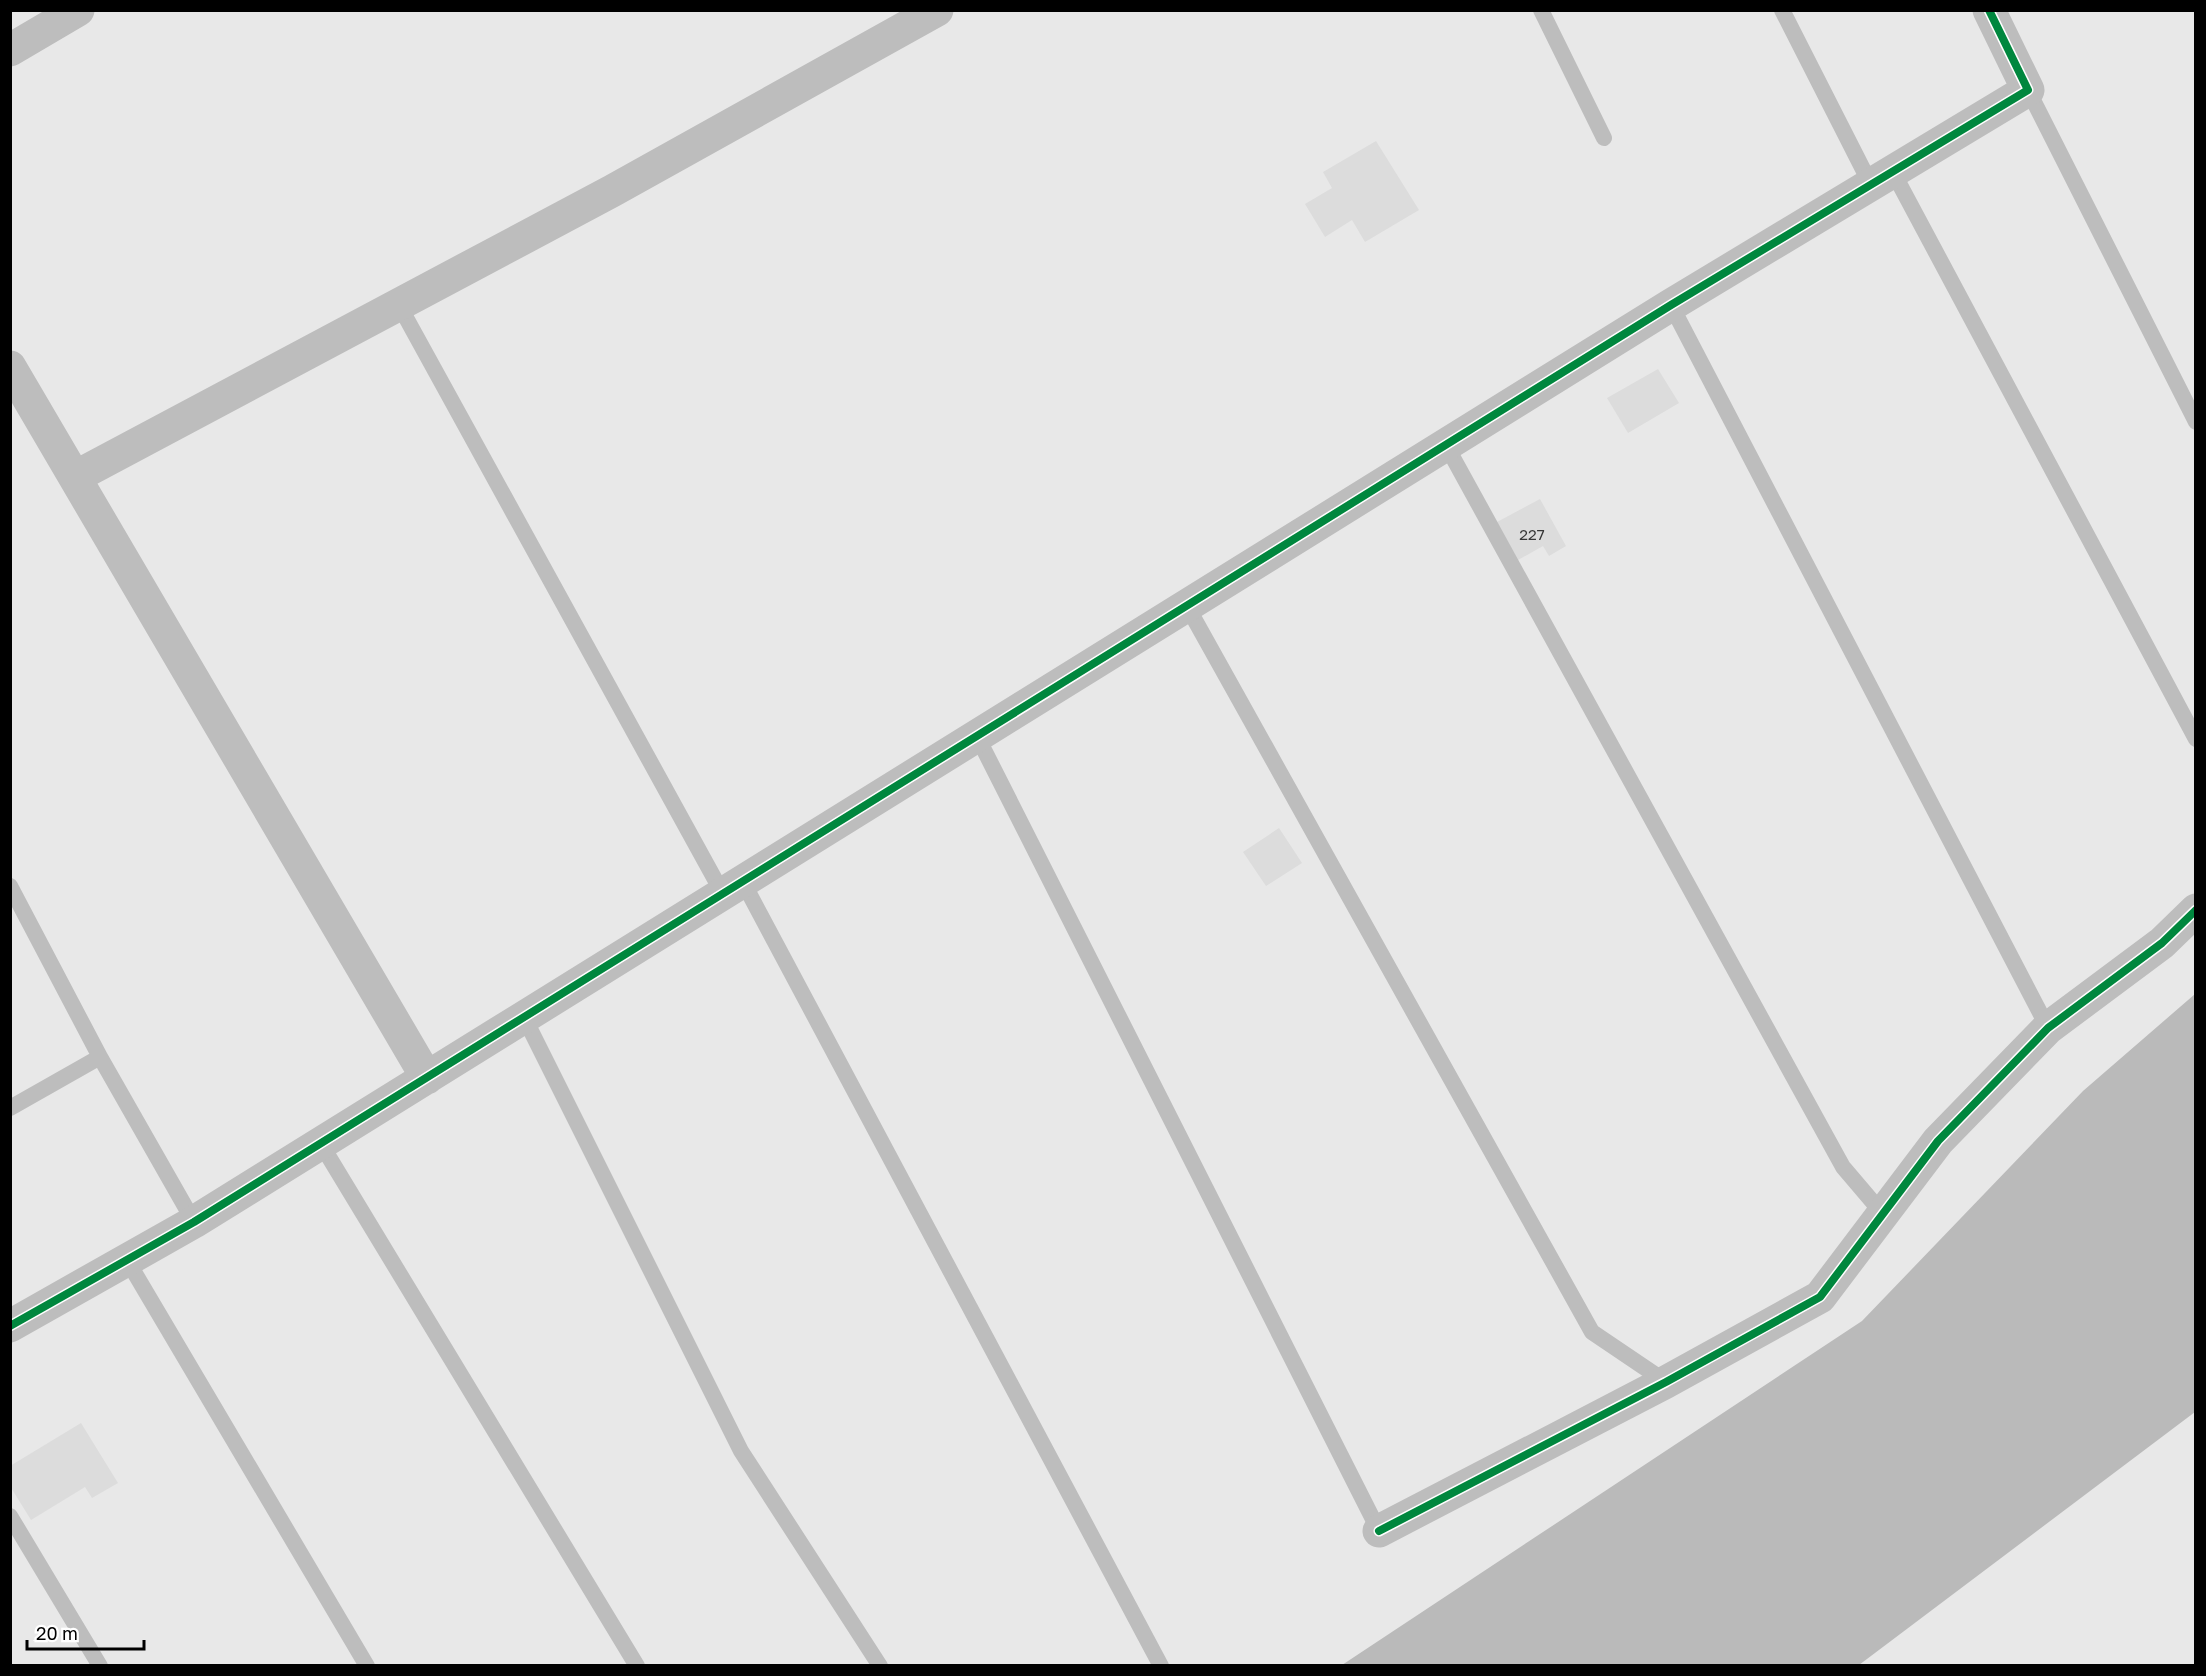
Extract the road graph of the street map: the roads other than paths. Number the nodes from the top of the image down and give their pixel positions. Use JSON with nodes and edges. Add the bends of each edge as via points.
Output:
{"nodes":[{"id":1,"x":78,"y":10,"type":"edge"},
{"id":2,"x":936,"y":10,"type":"edge"},
{"id":3,"x":1541,"y":10,"type":"edge"},
{"id":4,"x":1782,"y":10,"type":"edge"},
{"id":5,"x":1989,"y":10,"type":"edge"},
{"id":6,"x":10,"y":50,"type":"edge"},
{"id":7,"x":2028,"y":90,"type":"junction"},
{"id":8,"x":1604,"y":138,"type":"dead end"},
{"id":9,"x":1882,"y":179,"type":"junction"},
{"id":10,"x":399,"y":304,"type":"junction"},
{"id":11,"x":1671,"y":306,"type":"junction"},
{"id":12,"x":10,"y":367,"type":"edge"},
{"id":13,"x":2196,"y":422,"type":"edge"},
{"id":14,"x":1446,"y":445,"type":"junction"},
{"id":15,"x":75,"y":477,"type":"junction"},
{"id":16,"x":1187,"y":606,"type":"junction"},
{"id":17,"x":977,"y":736,"type":"junction"},
{"id":18,"x":2196,"y":739,"type":"edge"},
{"id":19,"x":10,"y":886,"type":"edge"},
{"id":20,"x":733,"y":888,"type":"junction"},
{"id":21,"x":2196,"y":910,"type":"edge"},
{"id":22,"x":524,"y":1017,"type":"junction"},
{"id":23,"x":2048,"y":1028,"type":"junction"},
{"id":24,"x":100,"y":1057,"type":"junction"},
{"id":25,"x":427,"y":1078,"type":"junction"},
{"id":26,"x":10,"y":1108,"type":"edge"},
{"id":27,"x":321,"y":1144,"type":"junction"},
{"id":28,"x":1883,"y":1214,"type":"junction"},
{"id":29,"x":194,"y":1222,"type":"junction"},
{"id":30,"x":127,"y":1260,"type":"junction"},
{"id":31,"x":10,"y":1326,"type":"edge"},
{"id":32,"x":1666,"y":1382,"type":"junction"},
{"id":33,"x":10,"y":1516,"type":"edge"},
{"id":34,"x":1379,"y":1531,"type":"joint"},
{"id":35,"x":100,"y":1665,"type":"edge"},
{"id":36,"x":367,"y":1665,"type":"edge"},
{"id":37,"x":637,"y":1665,"type":"edge"},
{"id":38,"x":880,"y":1665,"type":"edge"},
{"id":39,"x":1161,"y":1665,"type":"edge"}],
"edges":[{"from":1,"to":6,"type":"street"},
{"from":2,"to":10,"type":"street","via":[[612,191]]},
{"from":3,"to":8,"type":"lane"},
{"from":4,"to":9,"type":"lane"},
{"from":5,"to":7,"type":"street"},
{"from":7,"to":9,"type":"street"},
{"from":7,"to":13,"type":"lane"},
{"from":9,"to":11,"type":"street"},
{"from":9,"to":18,"type":"lane"},
{"from":10,"to":15,"type":"street"},
{"from":10,"to":20,"type":"lane"},
{"from":11,"to":14,"type":"street"},
{"from":11,"to":23,"type":"lane"},
{"from":12,"to":15,"type":"street"},
{"from":14,"to":16,"type":"street"},
{"from":14,"to":28,"type":"lane","via":[[1843,1167]]},
{"from":15,"to":25,"type":"street"},
{"from":16,"to":17,"type":"street"},
{"from":16,"to":32,"type":"lane","via":[[1592,1332]]},
{"from":17,"to":20,"type":"street"},
{"from":17,"to":34,"type":"lane"},
{"from":19,"to":24,"type":"lane"},
{"from":20,"to":22,"type":"street"},
{"from":20,"to":39,"type":"lane"},
{"from":21,"to":23,"type":"street","via":[[2162,943]]},
{"from":22,"to":25,"type":"street"},
{"from":22,"to":38,"type":"lane","via":[[741,1451]]},
{"from":23,"to":28,"type":"street","via":[[1938,1142]]},
{"from":24,"to":26,"type":"lane"},
{"from":24,"to":29,"type":"lane"},
{"from":25,"to":27,"type":"street"},
{"from":27,"to":29,"type":"street"},
{"from":27,"to":37,"type":"lane"},
{"from":28,"to":32,"type":"street","via":[[1820,1297]]},
{"from":29,"to":30,"type":"street"},
{"from":30,"to":31,"type":"street"},
{"from":30,"to":36,"type":"lane"},
{"from":32,"to":34,"type":"street"},
{"from":33,"to":35,"type":"lane"}]}
